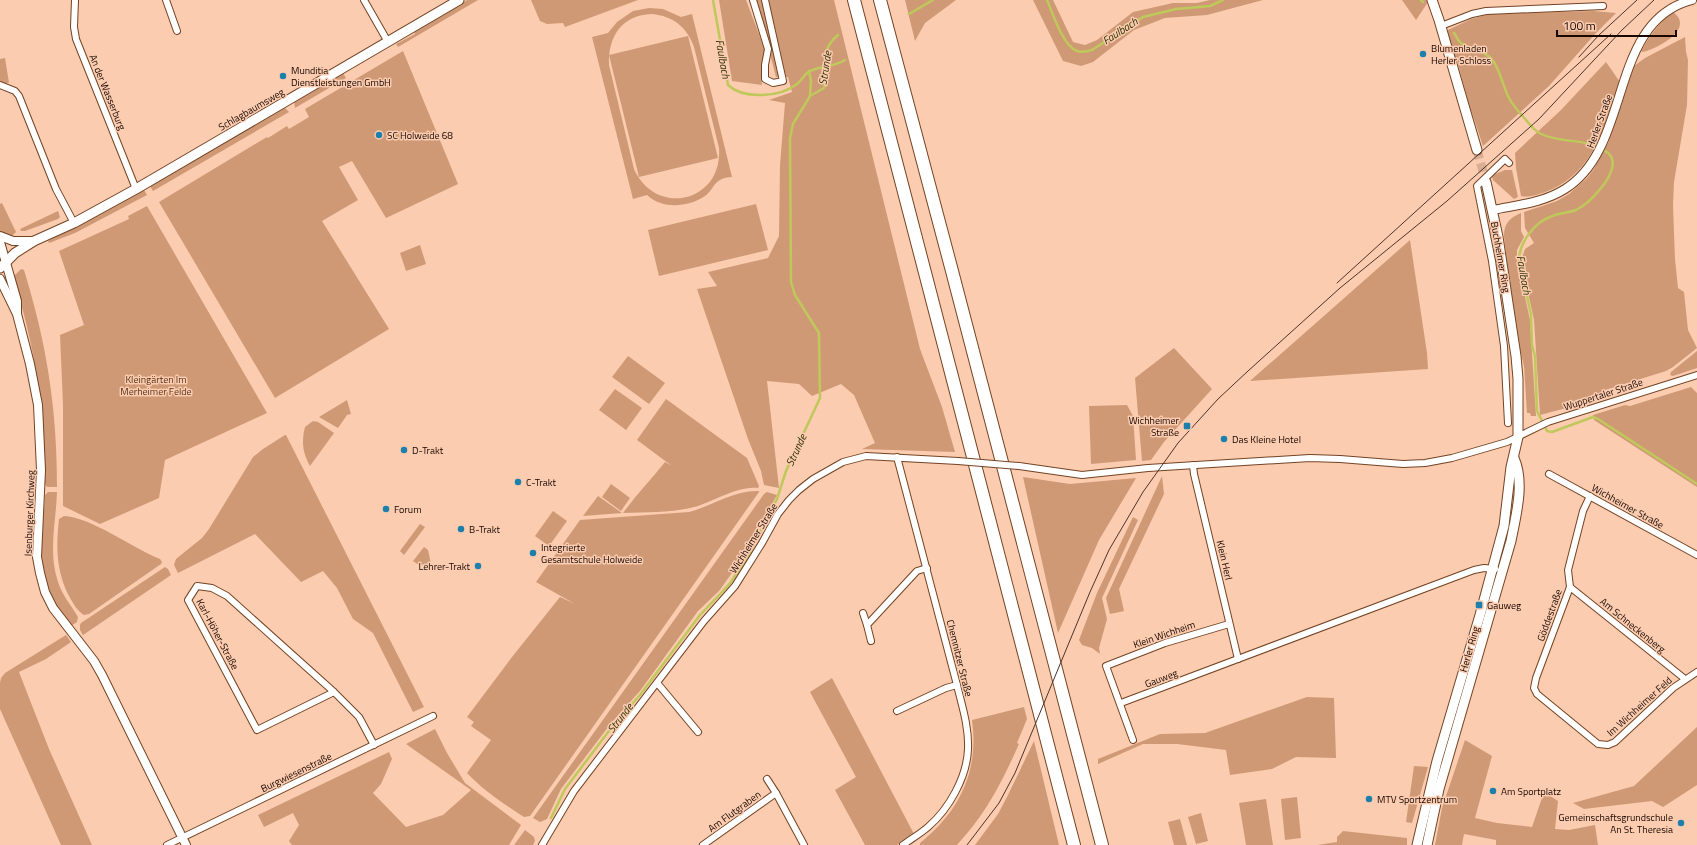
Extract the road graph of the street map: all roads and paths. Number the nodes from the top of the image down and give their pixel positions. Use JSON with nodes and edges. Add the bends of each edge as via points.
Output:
{"nodes":[{"id":1,"x":75,"y":0,"type":"edge"},
{"id":2,"x":166,"y":0,"type":"edge"},
{"id":3,"x":364,"y":0,"type":"edge"},
{"id":4,"x":459,"y":0,"type":"edge"},
{"id":5,"x":753,"y":0,"type":"edge"},
{"id":6,"x":765,"y":0,"type":"edge"},
{"id":7,"x":854,"y":0,"type":"edge"},
{"id":8,"x":880,"y":0,"type":"edge"},
{"id":9,"x":1432,"y":0,"type":"edge"},
{"id":10,"x":1692,"y":0,"type":"edge"},
{"id":11,"x":1603,"y":6,"type":"dead end"},
{"id":12,"x":1441,"y":26,"type":"junction"},
{"id":13,"x":177,"y":31,"type":"dead end"},
{"id":14,"x":388,"y":42,"type":"junction"},
{"id":15,"x":0,"y":85,"type":"edge"},
{"id":16,"x":1477,"y":150,"type":"tunnel mouth"},
{"id":17,"x":1509,"y":163,"type":"dead end"},
{"id":18,"x":1486,"y":182,"type":"tunnel mouth"},
{"id":19,"x":136,"y":190,"type":"junction"},
{"id":20,"x":1493,"y":210,"type":"junction"},
{"id":21,"x":74,"y":223,"type":"junction"},
{"id":22,"x":0,"y":236,"type":"edge"},
{"id":23,"x":34,"y":241,"type":"junction"},
{"id":24,"x":0,"y":242,"type":"edge"},
{"id":25,"x":3,"y":265,"type":"edge"},
{"id":26,"x":0,"y":279,"type":"edge"},
{"id":27,"x":0,"y":296,"type":"edge"},
{"id":28,"x":10,"y":300,"type":"junction"},
{"id":29,"x":17,"y":314,"type":"junction"},
{"id":30,"x":1697,"y":375,"type":"edge"},
{"id":31,"x":1506,"y":378,"type":"junction"},
{"id":32,"x":1518,"y":379,"type":"junction"},
{"id":33,"x":1508,"y":423,"type":"dead end"},
{"id":34,"x":1518,"y":437,"type":"junction"},
{"id":35,"x":897,"y":457,"type":"junction"},
{"id":36,"x":1514,"y":458,"type":"junction"},
{"id":37,"x":1193,"y":465,"type":"junction"},
{"id":38,"x":1549,"y":474,"type":"dead end"},
{"id":39,"x":1590,"y":496,"type":"junction"},
{"id":40,"x":1697,"y":555,"type":"edge"},
{"id":41,"x":927,"y":568,"type":"junction"},
{"id":42,"x":1493,"y":569,"type":"junction"},
{"id":43,"x":1502,"y":571,"type":"junction"},
{"id":44,"x":1570,"y":588,"type":"junction"},
{"id":45,"x":863,"y":613,"type":"dead end"},
{"id":46,"x":1229,"y":624,"type":"junction"},
{"id":47,"x":866,"y":625,"type":"junction"},
{"id":48,"x":871,"y":641,"type":"dead end"},
{"id":49,"x":1238,"y":659,"type":"junction"},
{"id":50,"x":1697,"y":672,"type":"edge"},
{"id":51,"x":1684,"y":679,"type":"junction"},
{"id":52,"x":658,"y":684,"type":"junction"},
{"id":53,"x":957,"y":685,"type":"junction"},
{"id":54,"x":334,"y":692,"type":"junction"},
{"id":55,"x":1537,"y":694,"type":"joint"},
{"id":56,"x":1121,"y":703,"type":"junction"},
{"id":57,"x":897,"y":711,"type":"dead end"},
{"id":58,"x":432,"y":716,"type":"dead end"},
{"id":59,"x":698,"y":732,"type":"dead end"},
{"id":60,"x":1133,"y":740,"type":"dead end"},
{"id":61,"x":374,"y":745,"type":"junction"},
{"id":62,"x":767,"y":779,"type":"dead end"},
{"id":63,"x":776,"y":793,"type":"junction"},
{"id":64,"x":185,"y":842,"type":"edge"},
{"id":65,"x":167,"y":845,"type":"edge"},
{"id":66,"x":542,"y":845,"type":"edge"},
{"id":67,"x":703,"y":845,"type":"edge"},
{"id":68,"x":804,"y":845,"type":"edge"},
{"id":69,"x":903,"y":845,"type":"edge"},
{"id":70,"x":1074,"y":845,"type":"edge"},
{"id":71,"x":1102,"y":845,"type":"edge"},
{"id":72,"x":1417,"y":845,"type":"edge"},
{"id":73,"x":1427,"y":845,"type":"edge"}],
"edges":[{"from":1,"to":19,"type":"street","name":"An der Wasserburg","via":[[76,39]]},
{"from":2,"to":13,"type":"street"},
{"from":3,"to":14,"type":"street"},
{"from":4,"to":14,"type":"main road","name":"Schlagbaumsweg"},
{"from":5,"to":6,"type":"street","via":[[768,49],[765,79],[773,83],[783,81]]},
{"from":7,"to":70,"type":"highway"},
{"from":8,"to":71,"type":"highway"},
{"from":9,"to":12,"type":"main road"},
{"from":10,"to":20,"type":"street","name":"Herler Straße","via":[[1662,15],[1637,48],[1603,142],[1597,156],[1583,174],[1566,189],[1554,195]]},
{"from":11,"to":12,"type":"street","via":[[1486,11]]},
{"from":12,"to":16,"type":"main road"},
{"from":14,"to":19,"type":"main road","name":"Schlagbaumsweg"},
{"from":15,"to":21,"type":"street","via":[[15,91],[19,96],[56,189]]},
{"from":17,"to":31,"type":"street","name":"Buchheimer Ring","via":[[1505,159],[1476,186],[1492,261]]},
{"from":18,"to":20,"type":"main road","name":"Buchheimer Ring"},
{"from":19,"to":21,"type":"main road","name":"Schlagbaumsweg"},
{"from":20,"to":32,"type":"main road","name":"Buchheimer Ring"},
{"from":21,"to":23,"type":"main road","name":"Schlagbaumsweg"},
{"from":22,"to":23,"type":"street","via":[[13,241]]},
{"from":23,"to":25,"type":"main road","name":"Schlagbaumsweg","via":[[15,253]]},
{"from":24,"to":25,"type":"street","name":"Isenburger Kirchweg"},
{"from":25,"to":29,"type":"street","name":"Isenburger Kirchweg","via":[[17,301]]},
{"from":26,"to":28,"type":"street","name":"Isenburger Kirchweg"},
{"from":27,"to":28,"type":"street"},
{"from":28,"to":29,"type":"street","name":"Isenburger Kirchweg"},
{"from":29,"to":64,"type":"street","name":"Isenburger Kirchweg","via":[[38,406],[41,470],[37,557],[45,592],[61,620],[102,675]]},
{"from":30,"to":34,"type":"street","name":"Wuppertaler Straße","via":[[1548,422]]},
{"from":31,"to":32,"type":"street"},
{"from":31,"to":33,"type":"street","name":"Buchheimer Ring"},
{"from":32,"to":34,"type":"main road","name":"Buchheimer Ring"},
{"from":34,"to":36,"type":"main road","name":"Herler Ring"},
{"from":34,"to":37,"type":"street","name":"Wichheimer Straße","via":[[1452,458],[1424,463],[1310,458]]},
{"from":35,"to":37,"type":"street","name":"Wichheimer Straße","bridge":true,"via":[[1019,466],[1088,475]]},
{"from":35,"to":41,"type":"street","name":"Chemnitzer Straße"},
{"from":35,"to":52,"type":"street","name":"Wichheimer Straße","via":[[866,456],[843,462],[813,479],[789,500],[735,586],[704,621]]},
{"from":36,"to":42,"type":"main road","name":"Herler Ring","via":[[1504,526]]},
{"from":36,"to":43,"type":"main road","name":"Herler Ring","via":[[1520,474],[1517,513]]},
{"from":37,"to":46,"type":"street","name":"Klein Herl"},
{"from":38,"to":39,"type":"street","name":"Wichheimer Straße"},
{"from":39,"to":40,"type":"street","name":"Wichheimer Straße"},
{"from":39,"to":44,"type":"street","name":"Göddestraße","via":[[1583,511],[1568,570]]},
{"from":41,"to":47,"type":"street","via":[[917,571]]},
{"from":41,"to":53,"type":"street","name":"Chemnitzer Straße"},
{"from":42,"to":43,"type":"street","name":"Gauweg"},
{"from":42,"to":49,"type":"street","name":"Gauweg","via":[[1474,570]]},
{"from":42,"to":72,"type":"main road","name":"Herler Ring","via":[[1437,760]]},
{"from":43,"to":73,"type":"main road","name":"Herler Ring","via":[[1439,789]]},
{"from":44,"to":51,"type":"street","name":"Am Schneckenberg"},
{"from":44,"to":55,"type":"street","name":"Göddestraße","via":[[1536,678],[1534,688]]},
{"from":45,"to":47,"type":"street"},
{"from":46,"to":49,"type":"street","name":"Klein Herl"},
{"from":46,"to":56,"type":"street","name":"Klein Wichheim","via":[[1164,643],[1106,666]]},
{"from":47,"to":48,"type":"street"},
{"from":49,"to":56,"type":"street","name":"Gauweg"},
{"from":50,"to":51,"type":"street","name":"Im Wichheimer Feld"},
{"from":51,"to":55,"type":"street","name":"Im Wichheimer Feld","via":[[1615,742],[1608,745],[1598,744]]},
{"from":52,"to":59,"type":"street"},
{"from":52,"to":66,"type":"street","name":"Wichheimer Straße","via":[[574,791]]},
{"from":53,"to":57,"type":"street"},
{"from":53,"to":69,"type":"street","name":"Chemnitzer Straße","via":[[968,733],[963,776],[943,810],[929,826]]},
{"from":54,"to":54,"type":"street","name":"Karl-Höher-Straße","via":[[257,730],[188,600],[197,586],[212,588],[227,596]]},
{"from":54,"to":61,"type":"street","name":"Karl-Höher-Straße","via":[[359,716]]},
{"from":56,"to":60,"type":"street"},
{"from":58,"to":61,"type":"street","name":"Burgwiesenstraße"},
{"from":61,"to":64,"type":"street","name":"Burgwiesenstraße"},
{"from":62,"to":63,"type":"street","name":"Am Flutgraben"},
{"from":63,"to":67,"type":"street","name":"Am Flutgraben"},
{"from":63,"to":68,"type":"street","name":"Am Flutgraben"},
{"from":64,"to":65,"type":"street","name":"Burgwiesenstraße"}]}
